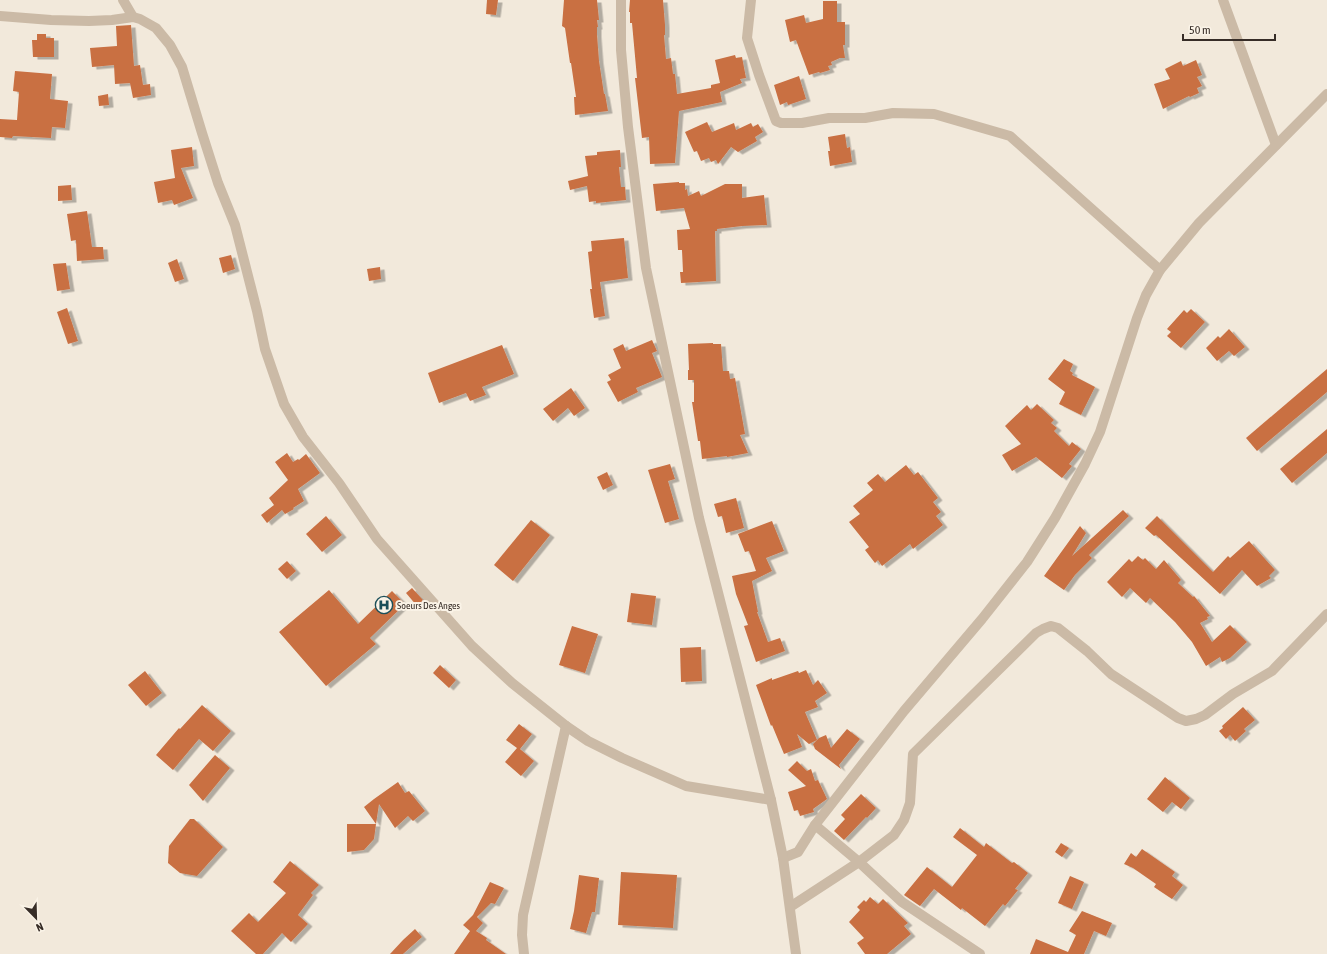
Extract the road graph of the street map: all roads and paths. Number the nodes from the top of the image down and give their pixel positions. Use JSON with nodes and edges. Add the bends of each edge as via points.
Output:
{"nodes":[{"id":1,"x":123,"y":0,"type":"edge"},
{"id":2,"x":621,"y":0,"type":"edge"},
{"id":3,"x":751,"y":0,"type":"edge"},
{"id":4,"x":1223,"y":0,"type":"edge"},
{"id":5,"x":0,"y":16,"type":"edge"},
{"id":6,"x":133,"y":17,"type":"junction"},
{"id":7,"x":1327,"y":94,"type":"edge"},
{"id":8,"x":1276,"y":145,"type":"junction"},
{"id":9,"x":1160,"y":270,"type":"junction"},
{"id":10,"x":1327,"y":614,"type":"edge"},
{"id":11,"x":566,"y":726,"type":"junction"},
{"id":12,"x":771,"y":800,"type":"junction"},
{"id":13,"x":815,"y":825,"type":"junction"},
{"id":14,"x":783,"y":858,"type":"junction"},
{"id":15,"x":859,"y":862,"type":"junction"},
{"id":16,"x":790,"y":907,"type":"junction"},
{"id":17,"x":524,"y":954,"type":"edge"},
{"id":18,"x":796,"y":954,"type":"edge"},
{"id":19,"x":980,"y":954,"type":"edge"}],
"edges":[{"from":1,"to":6,"type":"street"},
{"from":2,"to":12,"type":"street","via":[[621,50],[628,127],[646,268],[699,518]]},
{"from":3,"to":9,"type":"street","via":[[747,38],[776,121],[802,123],[829,118],[865,118],[893,113],[934,114],[1010,136]]},
{"from":4,"to":8,"type":"street"},
{"from":5,"to":6,"type":"street","via":[[89,21]]},
{"from":6,"to":11,"type":"street","via":[[149,23],[159,31],[182,68],[216,176],[235,225],[265,349],[284,404],[303,437],[339,483],[377,539],[472,646],[512,683]]},
{"from":7,"to":8,"type":"street"},
{"from":8,"to":9,"type":"street","via":[[1199,222]]},
{"from":9,"to":13,"type":"street","via":[[1137,318],[1100,432],[1055,518],[987,614],[904,712]]},
{"from":10,"to":15,"type":"street","via":[[1272,670],[1205,715],[1186,721],[1111,674],[1058,628],[1050,626],[1043,629],[913,754],[910,803],[904,820],[894,835]]},
{"from":11,"to":12,"type":"street","via":[[622,758],[686,786]]},
{"from":11,"to":17,"type":"street","via":[[523,915]]},
{"from":12,"to":14,"type":"street"},
{"from":13,"to":14,"type":"street","via":[[798,852]]},
{"from":13,"to":15,"type":"street"},
{"from":14,"to":16,"type":"street"},
{"from":15,"to":16,"type":"street"},
{"from":15,"to":19,"type":"street","via":[[902,902]]},
{"from":16,"to":18,"type":"street"}]}
